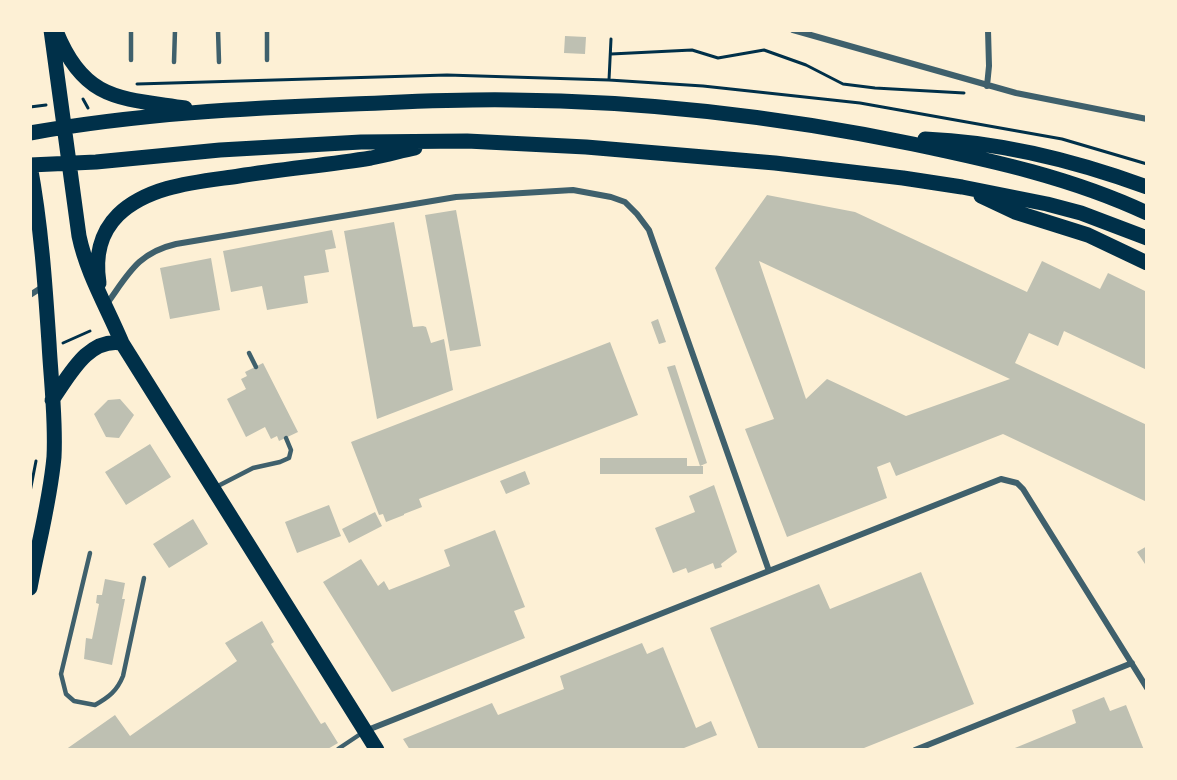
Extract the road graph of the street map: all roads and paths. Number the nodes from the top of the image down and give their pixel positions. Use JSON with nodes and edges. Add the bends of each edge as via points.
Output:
{"nodes":[{"id":1,"x":54,"y":30,"type":"edge"},
{"id":2,"x":131,"y":30,"type":"edge"},
{"id":3,"x":175,"y":30,"type":"edge"},
{"id":4,"x":218,"y":30,"type":"edge"},
{"id":5,"x":267,"y":30,"type":"edge"},
{"id":6,"x":793,"y":30,"type":"edge"},
{"id":7,"x":988,"y":30,"type":"edge"},
{"id":8,"x":611,"y":39,"type":"dead end"},
{"id":9,"x":611,"y":54,"type":"junction"},
{"id":10,"x":131,"y":60,"type":"dead end"},
{"id":11,"x":267,"y":60,"type":"dead end"},
{"id":12,"x":219,"y":62,"type":"dead end"},
{"id":13,"x":174,"y":63,"type":"dead end"},
{"id":14,"x":609,"y":80,"type":"dead end"},
{"id":15,"x":987,"y":86,"type":"junction"},
{"id":16,"x":964,"y":93,"type":"dead end"},
{"id":17,"x":83,"y":99,"type":"dead end"},
{"id":18,"x":42,"y":106,"type":"dead end"},
{"id":19,"x":30,"y":107,"type":"edge"},
{"id":20,"x":208,"y":111,"type":"junction"},
{"id":21,"x":90,"y":112,"type":"dead end"},
{"id":22,"x":1147,"y":119,"type":"edge"},
{"id":23,"x":64,"y":127,"type":"junction"},
{"id":24,"x":30,"y":133,"type":"edge"},
{"id":25,"x":879,"y":137,"type":"junction"},
{"id":26,"x":448,"y":141,"type":"junction"},
{"id":27,"x":70,"y":163,"type":"junction"},
{"id":28,"x":30,"y":165,"type":"edge"},
{"id":29,"x":962,"y":187,"type":"junction"},
{"id":30,"x":1147,"y":187,"type":"edge"},
{"id":31,"x":1147,"y":213,"type":"edge"},
{"id":32,"x":1147,"y":238,"type":"edge"},
{"id":33,"x":1147,"y":263,"type":"edge"},
{"id":34,"x":44,"y":286,"type":"junction"},
{"id":35,"x":30,"y":295,"type":"edge"},
{"id":36,"x":106,"y":306,"type":"junction"},
{"id":37,"x":90,"y":331,"type":"dead end"},
{"id":38,"x":122,"y":343,"type":"junction"},
{"id":39,"x":61,"y":344,"type":"dead end"},
{"id":40,"x":249,"y":353,"type":"dead end"},
{"id":41,"x":255,"y":366,"type":"dead end"},
{"id":42,"x":52,"y":400,"type":"junction"},
{"id":43,"x":286,"y":438,"type":"dead end"},
{"id":44,"x":213,"y":489,"type":"junction"},
{"id":45,"x":90,"y":553,"type":"dead end"},
{"id":46,"x":769,"y":571,"type":"junction"},
{"id":47,"x":144,"y":579,"type":"dead end"},
{"id":48,"x":30,"y":588,"type":"edge"},
{"id":49,"x":1131,"y":663,"type":"junction"},
{"id":50,"x":1147,"y":688,"type":"edge"},
{"id":51,"x":365,"y":731,"type":"junction"},
{"id":52,"x":338,"y":749,"type":"edge"},
{"id":53,"x":377,"y":750,"type":"edge"},
{"id":54,"x":915,"y":750,"type":"edge"}],
"edges":[{"from":1,"to":20,"type":"main road","via":[[74,66],[105,92],[129,100]]},
{"from":1,"to":23,"type":"main road"},
{"from":2,"to":10,"type":"lane"},
{"from":3,"to":13,"type":"lane"},
{"from":4,"to":12,"type":"lane"},
{"from":5,"to":11,"type":"lane"},
{"from":6,"to":15,"type":"street"},
{"from":7,"to":15,"type":"street"},
{"from":8,"to":9,"type":"path"},
{"from":9,"to":14,"type":"path"},
{"from":9,"to":16,"type":"path","via":[[693,50],[718,58],[764,50],[843,84]]},
{"from":15,"to":22,"type":"street"},
{"from":17,"to":21,"type":"path"},
{"from":18,"to":19,"type":"path"},
{"from":20,"to":23,"type":"main road"},
{"from":20,"to":25,"type":"main road","via":[[514,100],[697,111]]},
{"from":23,"to":24,"type":"main road"},
{"from":23,"to":27,"type":"main road"},
{"from":25,"to":30,"type":"main road","via":[[953,140],[1017,151],[1099,170]]},
{"from":25,"to":31,"type":"main road","via":[[1035,171]]},
{"from":26,"to":27,"type":"main road","via":[[231,149]]},
{"from":26,"to":29,"type":"main road","via":[[711,156]]},
{"from":26,"to":36,"type":"main road","via":[[372,158],[194,183],[142,199],[119,215],[99,247],[99,280]]},
{"from":27,"to":28,"type":"main road"},
{"from":27,"to":36,"type":"main road","via":[[83,253]]},
{"from":28,"to":34,"type":"main road"},
{"from":29,"to":32,"type":"main road","via":[[1082,213]]},
{"from":29,"to":33,"type":"main road","via":[[1015,212],[1088,235]]},
{"from":34,"to":35,"type":"street"},
{"from":34,"to":42,"type":"main road"},
{"from":36,"to":38,"type":"main road"},
{"from":36,"to":46,"type":"street","via":[[145,256],[176,244],[456,197],[573,190],[618,199],[649,230]]},
{"from":37,"to":39,"type":"path"},
{"from":38,"to":42,"type":"main road","via":[[107,342],[86,354]]},
{"from":38,"to":44,"type":"main road"},
{"from":40,"to":41,"type":"lane"},
{"from":42,"to":48,"type":"main road","via":[[53,468]]},
{"from":43,"to":44,"type":"lane","via":[[291,450],[289,458],[253,468]]},
{"from":44,"to":51,"type":"main road"},
{"from":45,"to":47,"type":"lane","via":[[61,674],[66,694],[74,700],[95,705],[119,686]]},
{"from":46,"to":49,"type":"street","via":[[993,481],[1009,480],[1023,489]]},
{"from":46,"to":51,"type":"street"},
{"from":49,"to":50,"type":"street"},
{"from":49,"to":54,"type":"street"},
{"from":51,"to":52,"type":"lane"},
{"from":51,"to":53,"type":"main road"}]}
